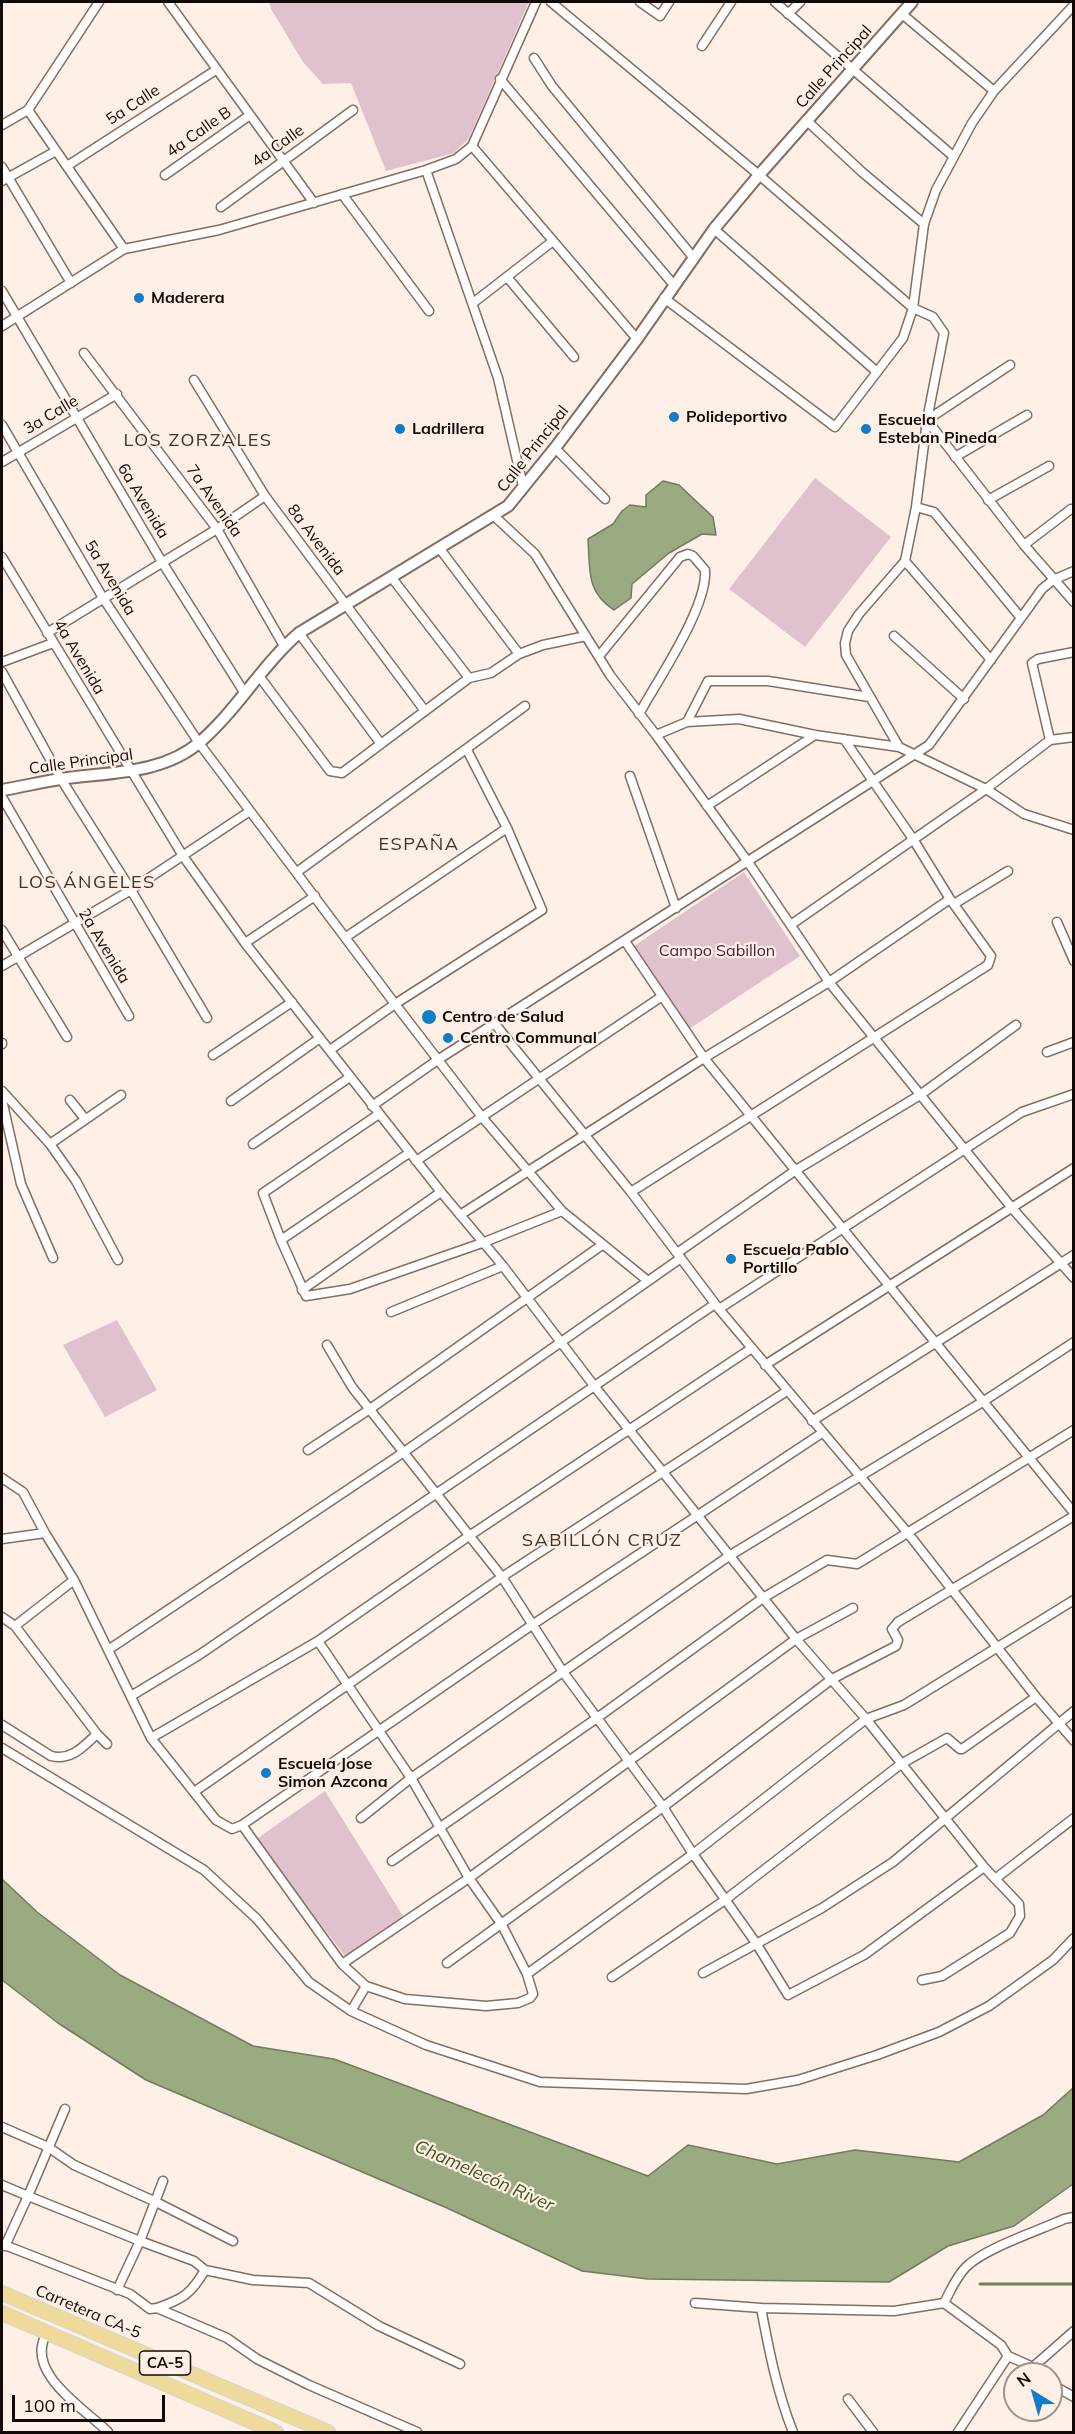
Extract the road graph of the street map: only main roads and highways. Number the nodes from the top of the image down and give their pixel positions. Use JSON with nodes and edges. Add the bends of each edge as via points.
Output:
{"nodes":[{"id":1,"x":2,"y":2293,"type":"edge"},
{"id":2,"x":2,"y":2313,"type":"edge"},
{"id":3,"x":276,"y":2433,"type":"edge"},
{"id":4,"x":328,"y":2433,"type":"edge"}],
"edges":[{"from":1,"to":4,"type":"highway","name":"Carretera CA-5","number":"CA-5"},
{"from":2,"to":3,"type":"highway","number":"CA-5"}]}
